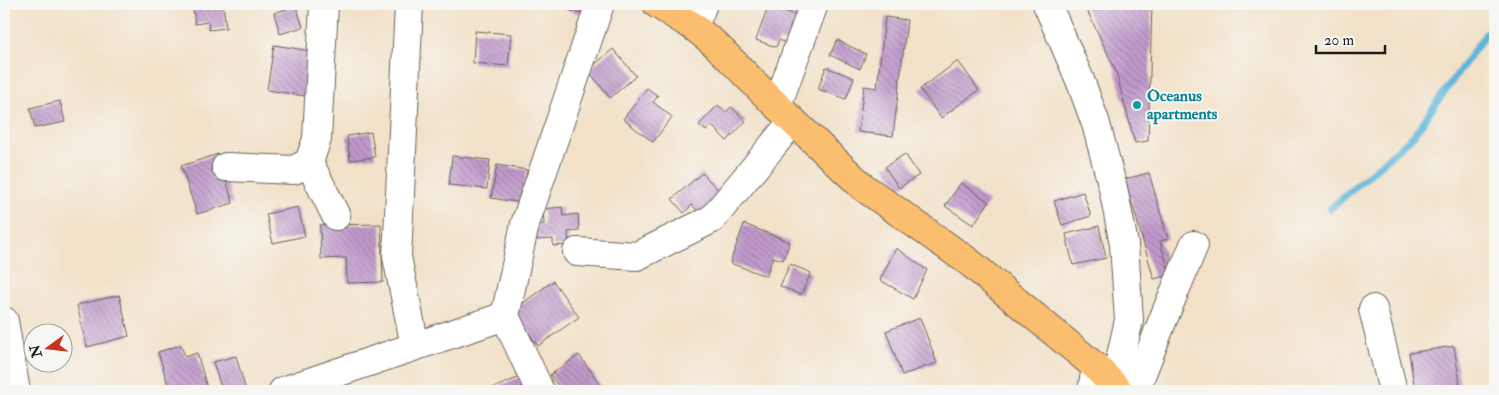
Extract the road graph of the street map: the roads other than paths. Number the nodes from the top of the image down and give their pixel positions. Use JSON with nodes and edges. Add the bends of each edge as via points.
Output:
{"nodes":[{"id":1,"x":324,"y":4,"type":"edge"},
{"id":2,"x":409,"y":4,"type":"edge"},
{"id":3,"x":600,"y":4,"type":"edge"},
{"id":4,"x":657,"y":4,"type":"edge"},
{"id":5,"x":814,"y":4,"type":"edge"},
{"id":6,"x":1047,"y":4,"type":"edge"},
{"id":7,"x":698,"y":15,"type":"edge"},
{"id":8,"x":785,"y":113,"type":"junction"},
{"id":9,"x":309,"y":162,"type":"junction"},
{"id":10,"x":226,"y":167,"type":"dead end"},
{"id":11,"x":336,"y":216,"type":"dead end"},
{"id":12,"x":1194,"y":245,"type":"dead end"},
{"id":13,"x":577,"y":252,"type":"dead end"},
{"id":14,"x":1373,"y":309,"type":"dead end"},
{"id":15,"x":505,"y":316,"type":"junction"},
{"id":16,"x":4,"y":321,"type":"edge"},
{"id":17,"x":416,"y":346,"type":"junction"},
{"id":18,"x":1111,"y":386,"type":"edge"},
{"id":19,"x":16,"y":391,"type":"edge"},
{"id":20,"x":283,"y":391,"type":"edge"},
{"id":21,"x":540,"y":391,"type":"edge"},
{"id":22,"x":1394,"y":391,"type":"edge"}],
"edges":[{"from":1,"to":9,"type":"street","via":[[316,139]]},
{"from":2,"to":17,"type":"street","via":[[397,257]]},
{"from":3,"to":15,"type":"street","via":[[525,224]]},
{"from":4,"to":7,"type":"main road"},
{"from":5,"to":8,"type":"street"},
{"from":6,"to":18,"type":"street","via":[[1096,124],[1124,244],[1129,320]]},
{"from":7,"to":8,"type":"main road","via":[[716,45]]},
{"from":8,"to":13,"type":"street","via":[[712,220],[637,256]]},
{"from":8,"to":18,"type":"main road","via":[[863,187],[969,262]]},
{"from":9,"to":10,"type":"street","via":[[294,170]]},
{"from":9,"to":11,"type":"street"},
{"from":12,"to":18,"type":"street","via":[[1164,317]]},
{"from":14,"to":22,"type":"street"},
{"from":15,"to":17,"type":"street"},
{"from":15,"to":21,"type":"street"},
{"from":16,"to":19,"type":"street"},
{"from":17,"to":20,"type":"street"}]}
